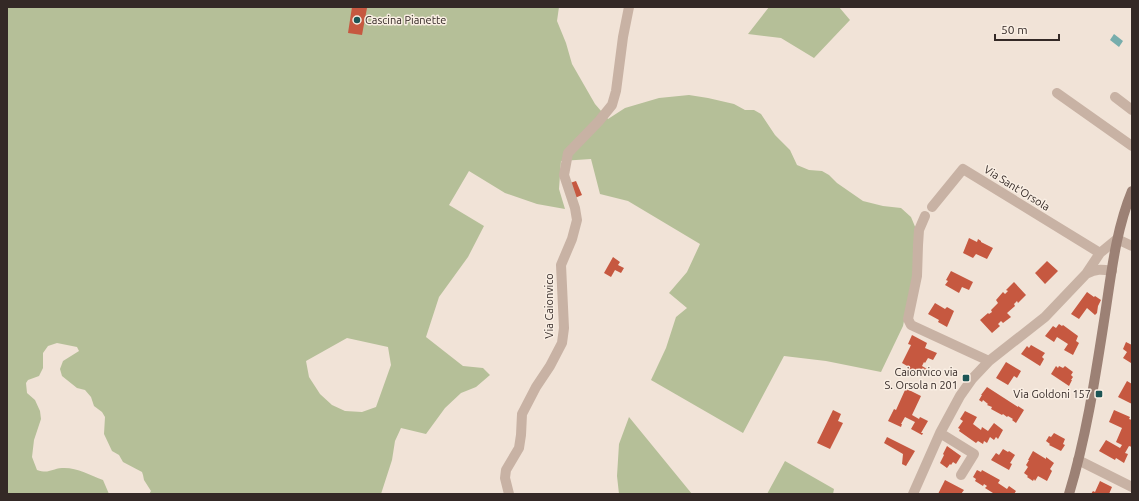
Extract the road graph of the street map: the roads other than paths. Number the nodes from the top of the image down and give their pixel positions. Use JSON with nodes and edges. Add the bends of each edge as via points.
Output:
{"nodes":[{"id":1,"x":629,"y":7,"type":"edge"},
{"id":2,"x":1057,"y":93,"type":"dead end"},
{"id":3,"x":1115,"y":98,"type":"dead end"},
{"id":4,"x":1132,"y":110,"type":"edge"},
{"id":5,"x":1132,"y":146,"type":"edge"},
{"id":6,"x":1132,"y":191,"type":"edge"},
{"id":7,"x":932,"y":207,"type":"dead end"},
{"id":8,"x":925,"y":216,"type":"dead end"},
{"id":9,"x":1117,"y":239,"type":"junction"},
{"id":10,"x":1132,"y":246,"type":"edge"},
{"id":11,"x":1100,"y":253,"type":"junction"},
{"id":12,"x":1112,"y":272,"type":"junction"},
{"id":13,"x":1086,"y":274,"type":"junction"},
{"id":14,"x":990,"y":361,"type":"junction"},
{"id":15,"x":940,"y":433,"type":"junction"},
{"id":16,"x":1078,"y":460,"type":"junction"},
{"id":17,"x":961,"y":475,"type":"dead end"},
{"id":18,"x":1132,"y":487,"type":"edge"},
{"id":19,"x":509,"y":494,"type":"edge"},
{"id":20,"x":913,"y":494,"type":"edge"},
{"id":21,"x":1069,"y":494,"type":"edge"}],
"edges":[{"from":1,"to":19,"type":"street","name":"Via Caionvico","via":[[612,105],[568,153],[564,175],[577,220],[561,265],[564,328],[562,343],[522,414],[519,448],[506,470]]},
{"from":2,"to":5,"type":"street"},
{"from":3,"to":4,"type":"street"},
{"from":6,"to":9,"type":"street"},
{"from":7,"to":11,"type":"street","name":"Via Sant'Orsola","via":[[963,168]]},
{"from":8,"to":14,"type":"street","via":[[919,230],[917,276],[908,319],[911,325]]},
{"from":9,"to":10,"type":"street"},
{"from":9,"to":11,"type":"street"},
{"from":9,"to":12,"type":"street"},
{"from":11,"to":13,"type":"street"},
{"from":12,"to":13,"type":"street","via":[[1100,269]]},
{"from":12,"to":16,"type":"street"},
{"from":13,"to":14,"type":"street","via":[[1045,317]]},
{"from":14,"to":15,"type":"street","via":[[960,396]]},
{"from":15,"to":17,"type":"street","via":[[974,454]]},
{"from":15,"to":20,"type":"street"},
{"from":16,"to":18,"type":"street"},
{"from":16,"to":21,"type":"street"}]}
